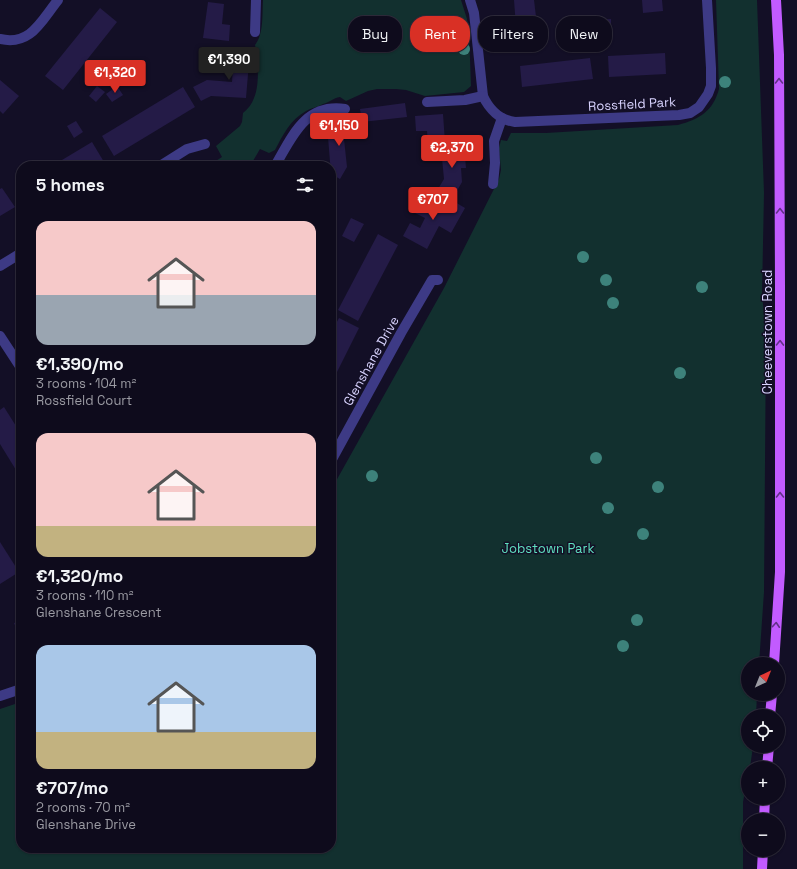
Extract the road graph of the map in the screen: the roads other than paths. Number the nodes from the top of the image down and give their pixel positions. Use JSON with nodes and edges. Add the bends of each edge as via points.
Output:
{"nodes":[{"id":1,"x":58,"y":0,"type":"edge"},
{"id":2,"x":256,"y":0,"type":"edge"},
{"id":3,"x":470,"y":0,"type":"edge"},
{"id":4,"x":707,"y":0,"type":"edge"},
{"id":5,"x":776,"y":0,"type":"edge"},
{"id":6,"x":255,"y":32,"type":"dead end"},
{"id":7,"x":0,"y":39,"type":"edge"},
{"id":8,"x":483,"y":96,"type":"junction"},
{"id":9,"x":427,"y":102,"type":"dead end"},
{"id":10,"x":345,"y":109,"type":"dead end"},
{"id":11,"x":502,"y":118,"type":"junction"},
{"id":12,"x":205,"y":144,"type":"dead end"},
{"id":13,"x":168,"y":161,"type":"edge"},
{"id":14,"x":278,"y":161,"type":"edge"},
{"id":15,"x":493,"y":184,"type":"dead end"},
{"id":16,"x":16,"y":256,"type":"edge"},
{"id":17,"x":0,"y":266,"type":"edge"},
{"id":18,"x":438,"y":280,"type":"dead end"},
{"id":19,"x":0,"y":336,"type":"edge"},
{"id":20,"x":16,"y":360,"type":"edge"},
{"id":21,"x":336,"y":452,"type":"edge"},
{"id":22,"x":774,"y":657,"type":"edge"},
{"id":23,"x":16,"y":691,"type":"edge"},
{"id":24,"x":0,"y":696,"type":"edge"},
{"id":25,"x":763,"y":857,"type":"edge"},
{"id":26,"x":762,"y":869,"type":"edge"}],
"edges":[{"from":1,"to":7,"type":"street","via":[[27,36],[19,40]]},
{"from":2,"to":6,"type":"street"},
{"from":3,"to":8,"type":"street","via":[[474,13]]},
{"from":4,"to":11,"type":"street","name":"Rossfield Park","via":[[711,86],[703,103],[695,110],[679,116],[515,122]]},
{"from":22,"to":5,"type":"main road","name":"Cheeverstown Road","one_way":true,"via":[[780,572],[779,55]]},
{"from":8,"to":9,"type":"street"},
{"from":8,"to":11,"type":"street","via":[[491,109]]},
{"from":10,"to":14,"type":"street","via":[[328,108],[311,115],[297,131]]},
{"from":11,"to":15,"type":"street","via":[[494,141]]},
{"from":12,"to":13,"type":"street","via":[[187,149]]},
{"from":16,"to":17,"type":"street"},
{"from":18,"to":21,"type":"street","name":"Glenshane Drive","via":[[432,280]]},
{"from":19,"to":20,"type":"street"},
{"from":23,"to":24,"type":"street"},
{"from":25,"to":26,"type":"main road"}]}
